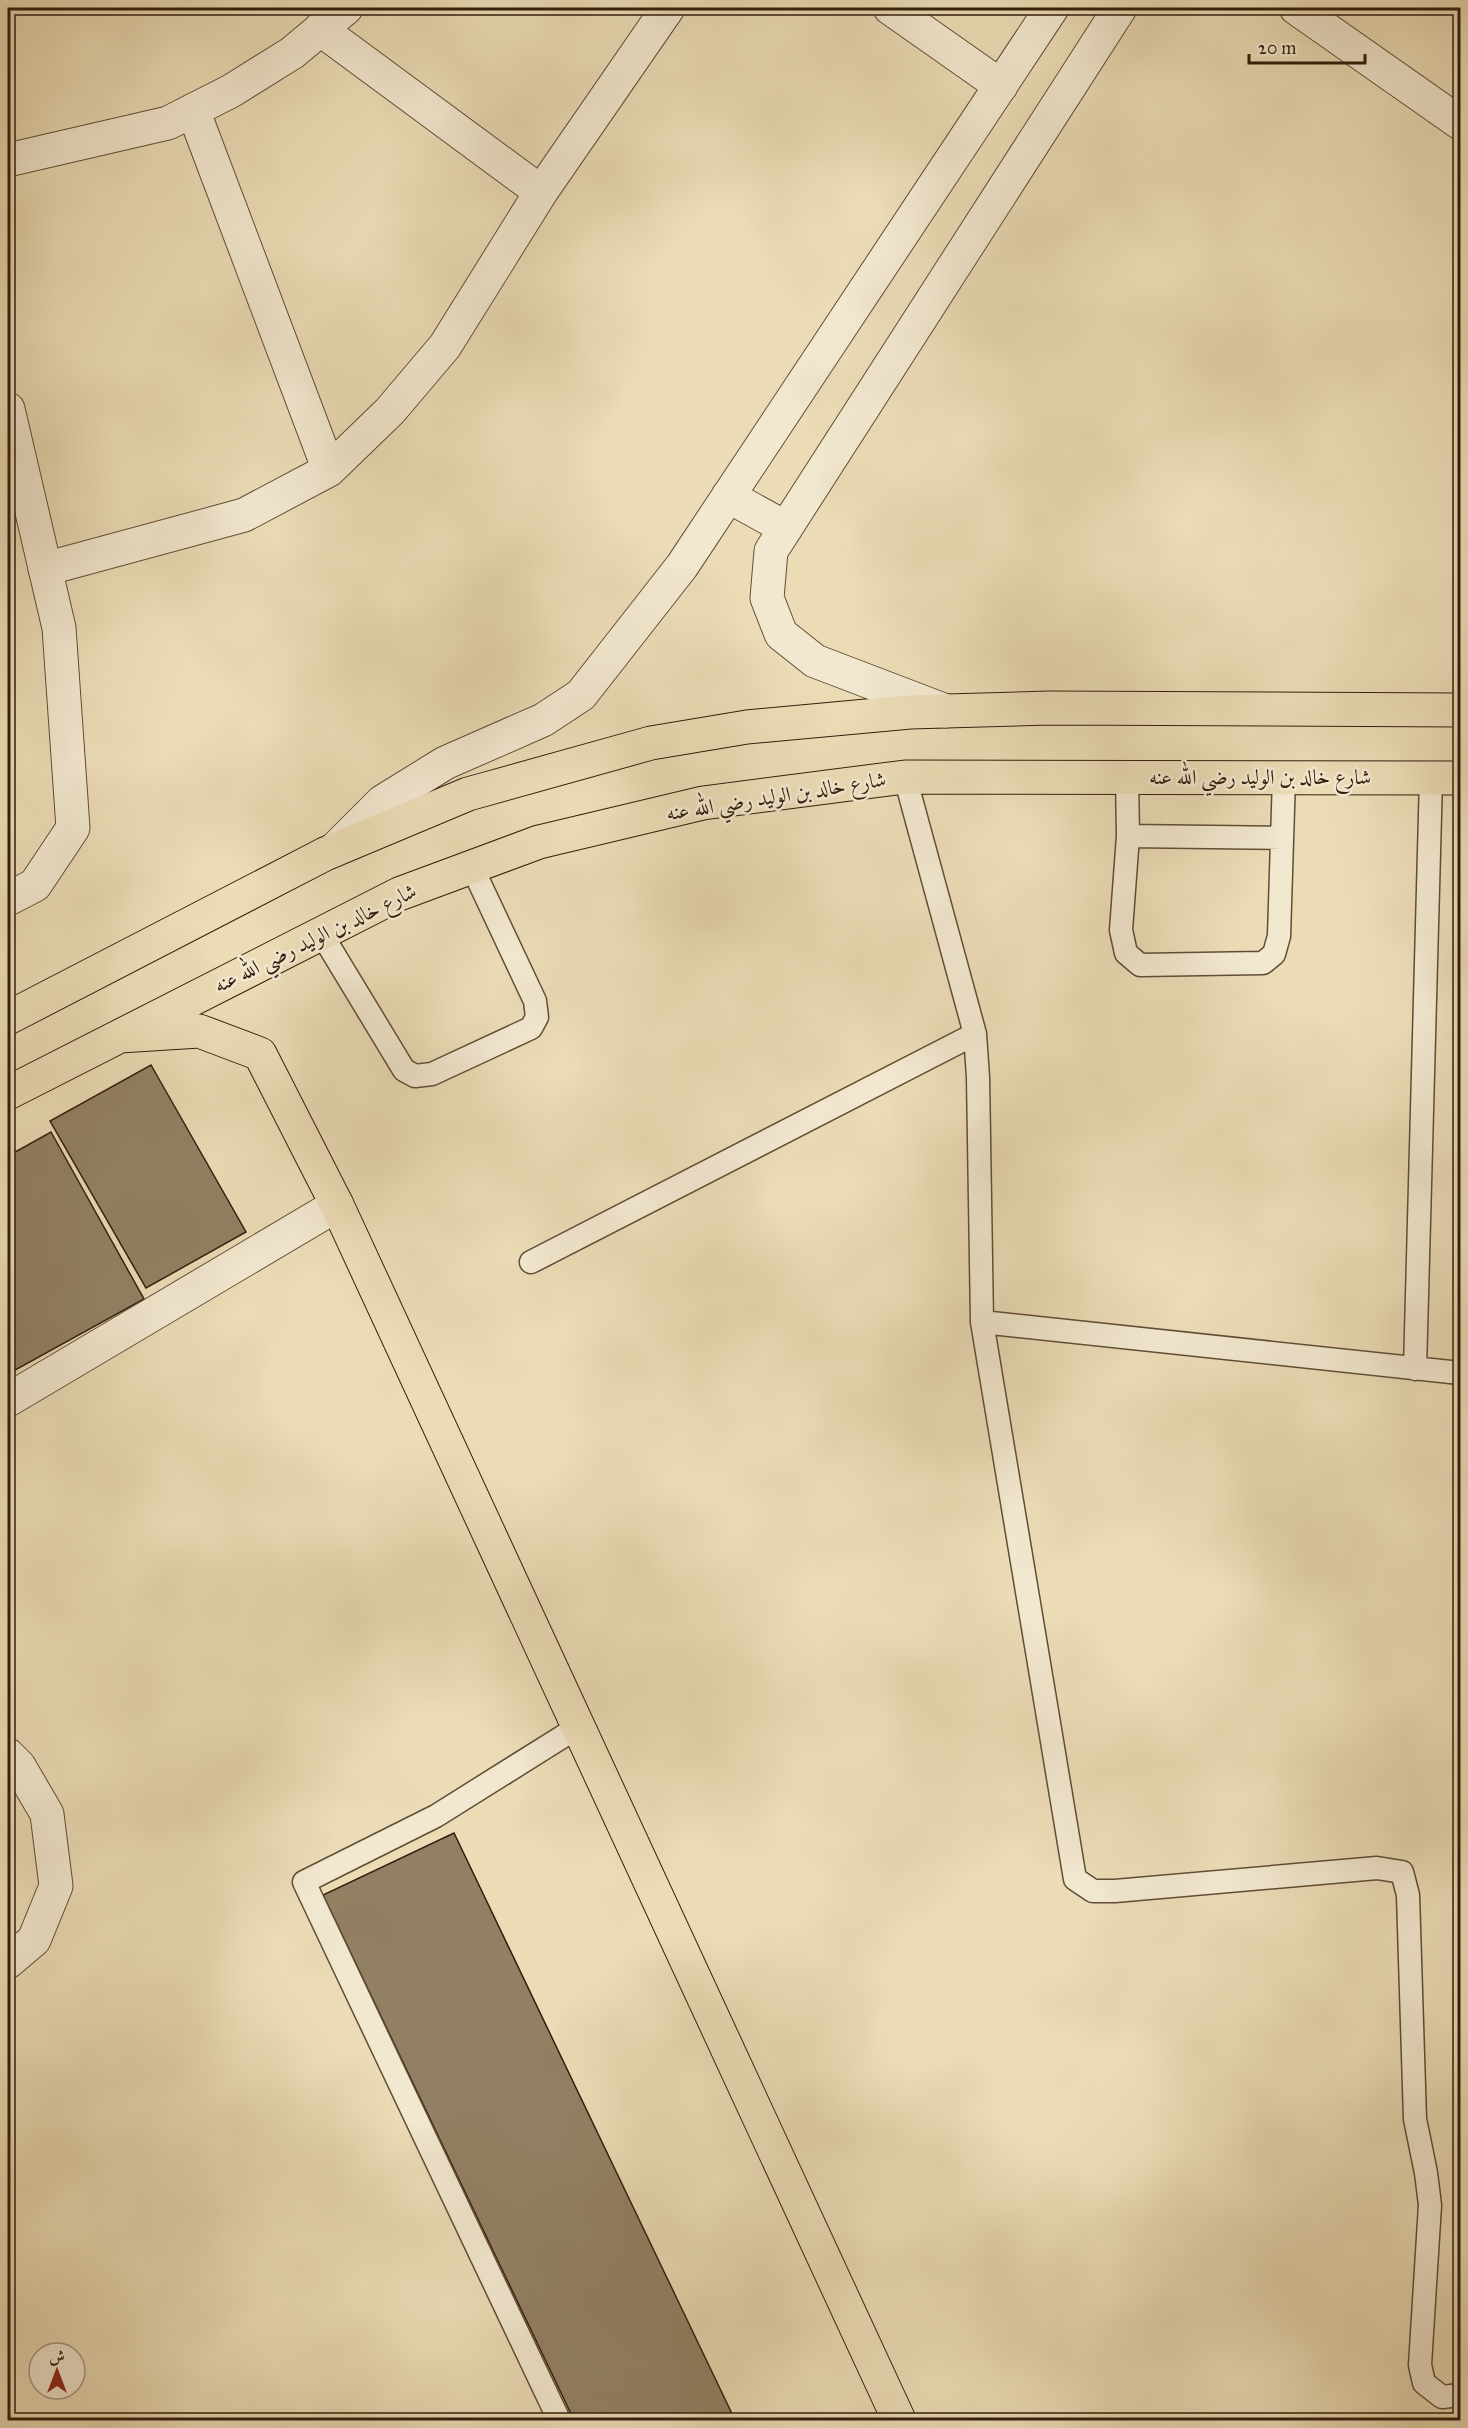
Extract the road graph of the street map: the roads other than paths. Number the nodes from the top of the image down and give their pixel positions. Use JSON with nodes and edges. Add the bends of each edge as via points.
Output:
{"nodes":[{"id":1,"x":346,"y":8,"type":"edge"},
{"id":2,"x":668,"y":8,"type":"edge"},
{"id":3,"x":890,"y":8,"type":"edge"},
{"id":4,"x":1052,"y":8,"type":"edge"},
{"id":5,"x":1120,"y":8,"type":"edge"},
{"id":6,"x":1296,"y":8,"type":"edge"},
{"id":7,"x":320,"y":29,"type":"junction"},
{"id":8,"x":1001,"y":86,"type":"junction"},
{"id":9,"x":193,"y":110,"type":"junction"},
{"id":10,"x":1461,"y":123,"type":"edge"},
{"id":11,"x":8,"y":160,"type":"edge"},
{"id":12,"x":541,"y":192,"type":"junction"},
{"id":13,"x":8,"y":409,"type":"edge"},
{"id":14,"x":328,"y":470,"type":"junction"},
{"id":15,"x":728,"y":496,"type":"junction"},
{"id":16,"x":786,"y":528,"type":"junction"},
{"id":17,"x":45,"y":569,"type":"junction"},
{"id":18,"x":1461,"y":710,"type":"edge"},
{"id":19,"x":946,"y":711,"type":"junction"},
{"id":20,"x":1127,"y":776,"type":"junction"},
{"id":21,"x":905,"y":777,"type":"junction"},
{"id":22,"x":1284,"y":777,"type":"junction"},
{"id":23,"x":1446,"y":778,"type":"edge"},
{"id":24,"x":1128,"y":836,"type":"junction"},
{"id":25,"x":1282,"y":838,"type":"junction"},
{"id":26,"x":334,"y":850,"type":"junction"},
{"id":27,"x":472,"y":867,"type":"junction"},
{"id":28,"x":8,"y":899,"type":"edge"},
{"id":29,"x":321,"y":933,"type":"junction"},
{"id":30,"x":8,"y":1018,"type":"edge"},
{"id":31,"x":975,"y":1034,"type":"junction"},
{"id":32,"x":120,"y":1036,"type":"junction"},
{"id":33,"x":8,"y":1093,"type":"edge"},
{"id":34,"x":337,"y":1205,"type":"junction"},
{"id":35,"x":531,"y":1262,"type":"dead end"},
{"id":36,"x":982,"y":1323,"type":"junction"},
{"id":37,"x":1415,"y":1369,"type":"junction"},
{"id":38,"x":1461,"y":1373,"type":"edge"},
{"id":39,"x":8,"y":1400,"type":"edge"},
{"id":40,"x":578,"y":1727,"type":"junction"},
{"id":41,"x":8,"y":1755,"type":"edge"},
{"id":42,"x":8,"y":1962,"type":"edge"},
{"id":43,"x":1461,"y":2395,"type":"edge"},
{"id":44,"x":559,"y":2421,"type":"edge"},
{"id":45,"x":899,"y":2421,"type":"edge"}],
"edges":[{"from":1,"to":7,"type":"street"},
{"from":2,"to":12,"type":"street"},
{"from":3,"to":8,"type":"street"},
{"from":4,"to":8,"type":"street"},
{"from":5,"to":16,"type":"street"},
{"from":6,"to":10,"type":"street"},
{"from":7,"to":9,"type":"street","via":[[292,53]]},
{"from":7,"to":12,"type":"street"},
{"from":8,"to":15,"type":"street"},
{"from":9,"to":11,"type":"street","via":[[168,123]]},
{"from":9,"to":14,"type":"street"},
{"from":12,"to":14,"type":"street","via":[[445,346],[390,411]]},
{"from":13,"to":17,"type":"street"},
{"from":14,"to":17,"type":"street","via":[[244,515]]},
{"from":15,"to":16,"type":"street"},
{"from":15,"to":26,"type":"street","via":[[682,566],[581,695],[543,720],[444,762],[382,802]]},
{"from":16,"to":19,"type":"street","via":[[771,551],[767,598],[781,634],[815,660]]},
{"from":17,"to":28,"type":"street","via":[[59,628],[73,828],[36,885]]},
{"from":18,"to":19,"type":"main road"},
{"from":19,"to":26,"type":"main road","via":[[747,727],[651,743],[468,794]]},
{"from":20,"to":21,"type":"main road","name":"شارع خالد بن الوليد رضي الله عنه"},
{"from":20,"to":22,"type":"main road","name":"شارع خالد بن الوليد رضي الله عنه"},
{"from":20,"to":24,"type":"lane"},
{"from":21,"to":27,"type":"main road","name":"شارع خالد بن الوليد رضي الله عنه","via":[[703,803],[539,842]]},
{"from":21,"to":31,"type":"lane"},
{"from":22,"to":23,"type":"main road","name":"شارع خالد بن الوليد رضي الله عنه"},
{"from":22,"to":25,"type":"lane"},
{"from":23,"to":37,"type":"lane"},
{"from":24,"to":25,"type":"lane"},
{"from":24,"to":25,"type":"lane","via":[[1121,930],[1126,953],[1140,964],[1263,963],[1274,954],[1280,936]]},
{"from":26,"to":30,"type":"main road"},
{"from":27,"to":29,"type":"main road","name":"شارع خالد بن الوليد رضي الله عنه","via":[[399,894]]},
{"from":27,"to":29,"type":"lane","via":[[535,1001],[537,1017],[531,1028],[432,1074],[415,1076],[404,1070]]},
{"from":29,"to":32,"type":"main road","name":"شارع خالد بن الوليد رضي الله عنه"},
{"from":31,"to":35,"type":"lane"},
{"from":31,"to":36,"type":"lane"},
{"from":32,"to":33,"type":"main road","name":"شارع خالد بن الوليد رضي الله عنه"},
{"from":32,"to":34,"type":"main road","via":[[199,1031],[260,1054]]},
{"from":34,"to":39,"type":"street"},
{"from":34,"to":40,"type":"main road"},
{"from":36,"to":37,"type":"lane"},
{"from":36,"to":43,"type":"lane","via":[[1075,1879],[1093,1891],[1115,1892],[1377,1868],[1402,1872],[1408,1895],[1415,2119],[1430,2205],[1420,2366],[1424,2384],[1442,2397]]},
{"from":37,"to":38,"type":"lane"},
{"from":40,"to":44,"type":"lane","via":[[436,1816],[303,1882]]},
{"from":40,"to":45,"type":"main road"},
{"from":41,"to":42,"type":"street","via":[[19,1766],[46,1814],[56,1886],[34,1940]]}]}
